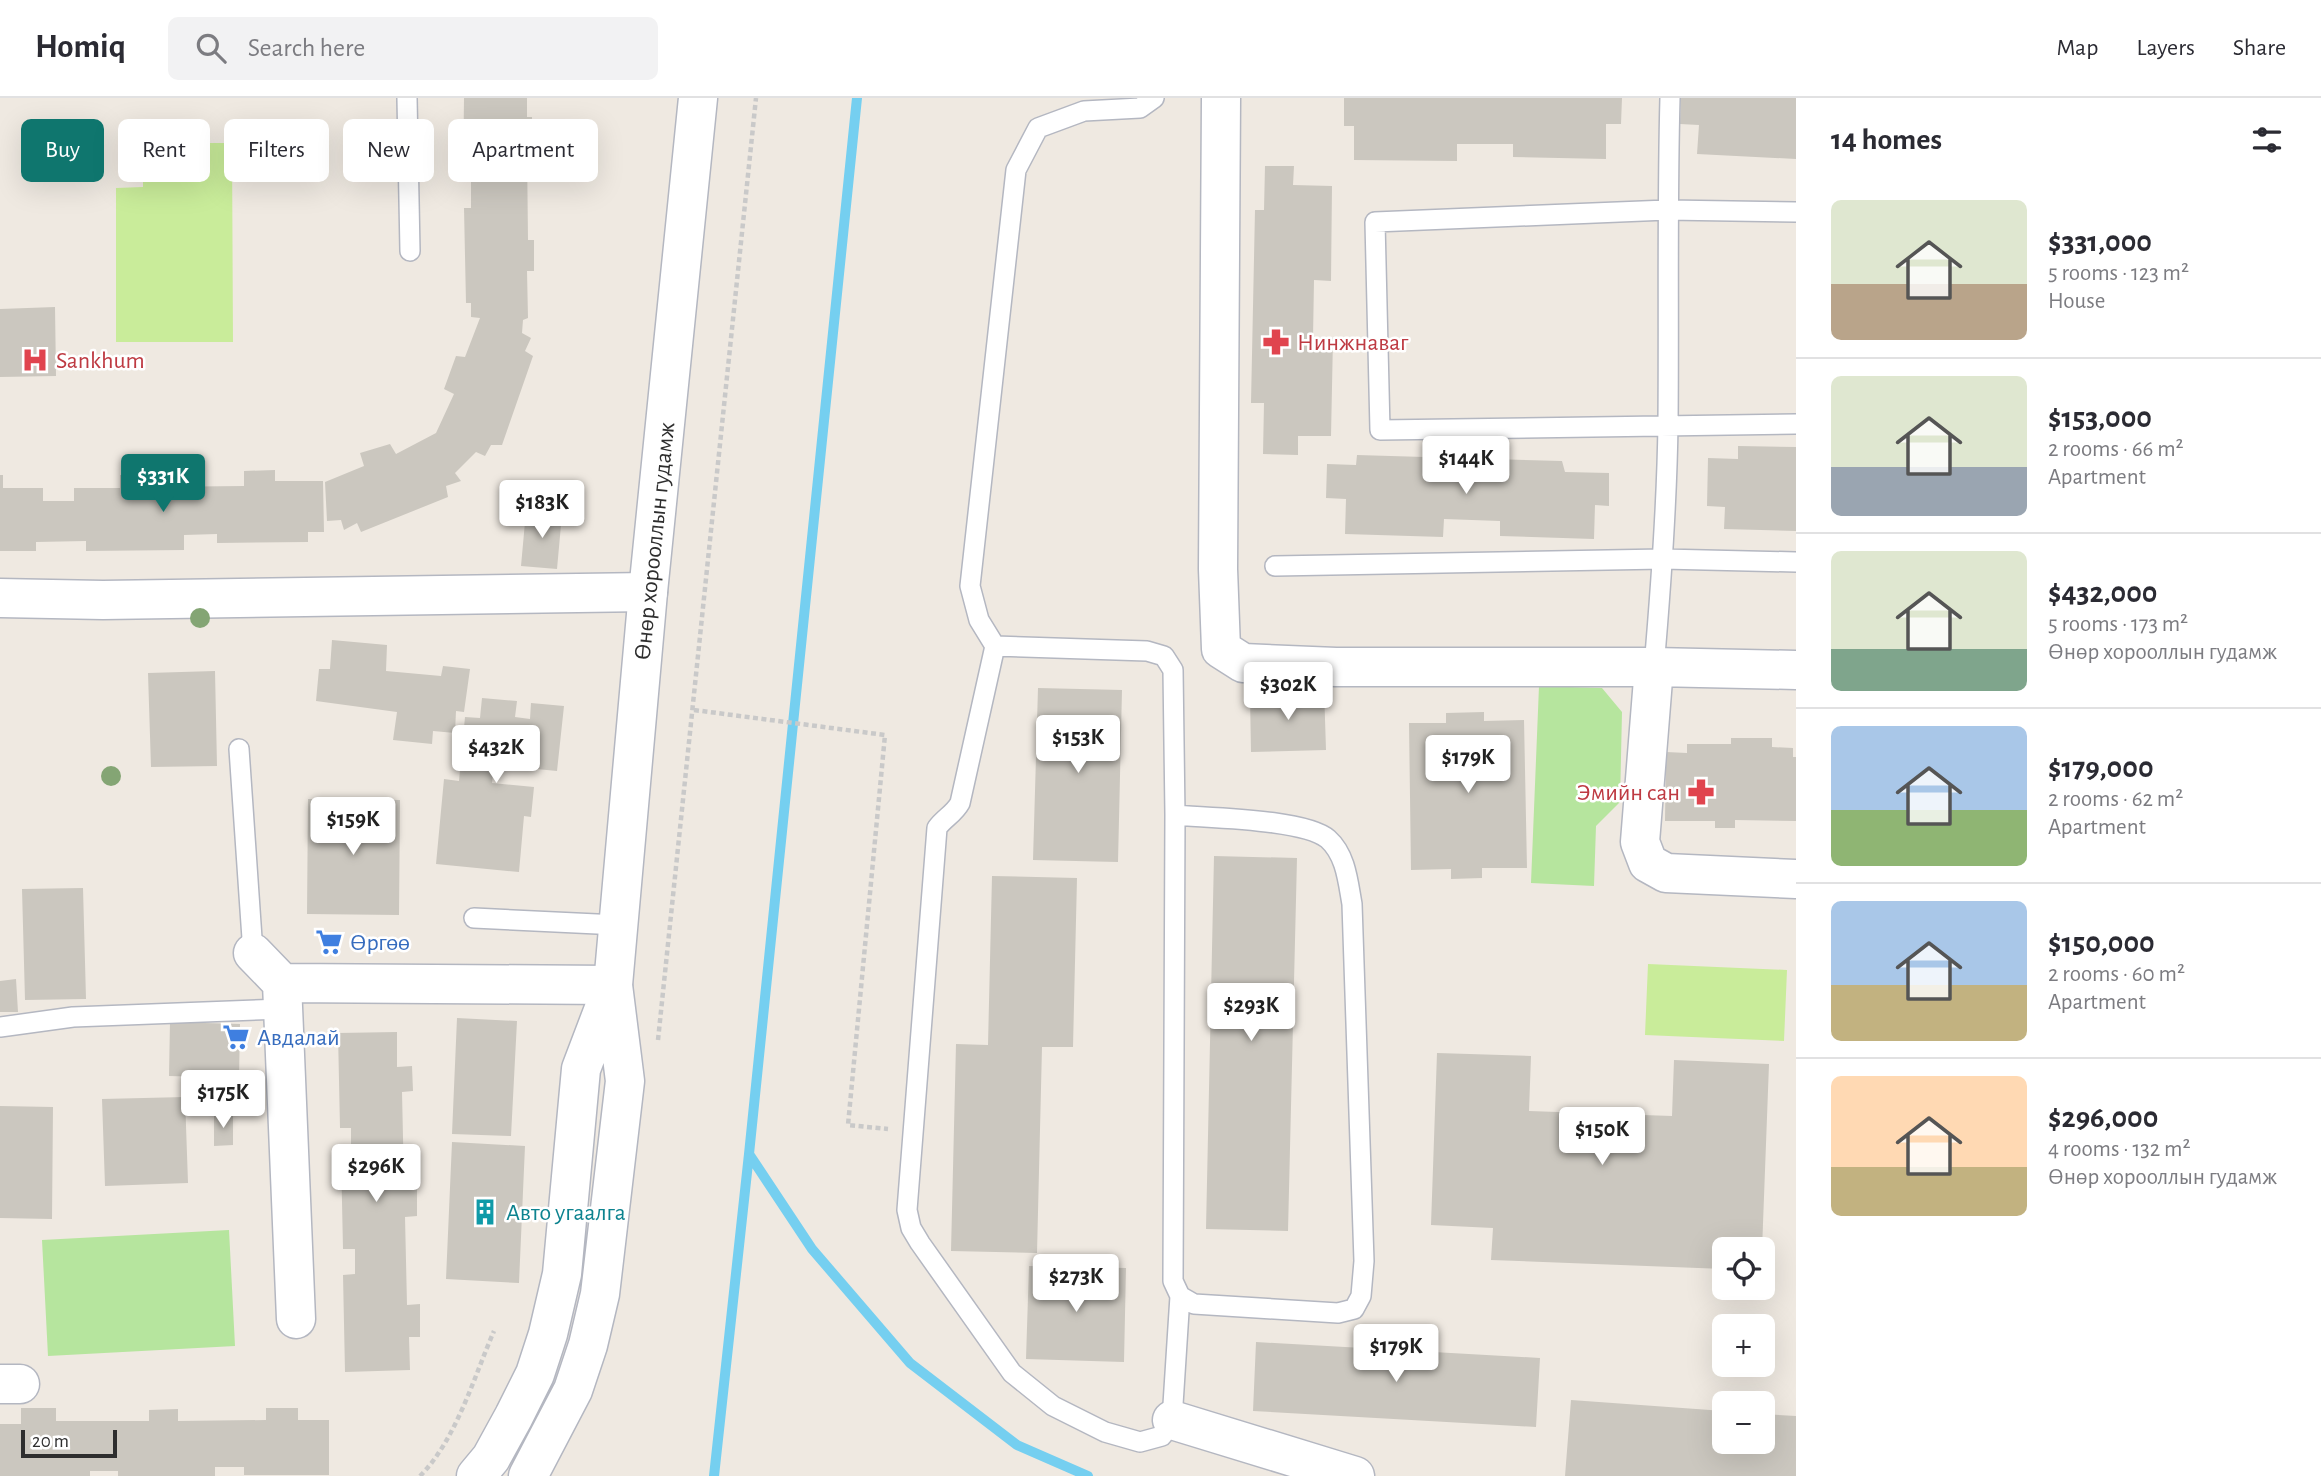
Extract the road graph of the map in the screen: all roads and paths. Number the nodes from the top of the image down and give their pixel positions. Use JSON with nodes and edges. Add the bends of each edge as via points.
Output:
{"nodes":[{"id":1,"x":407,"y":98,"type":"edge"},
{"id":2,"x":698,"y":98,"type":"edge"},
{"id":3,"x":757,"y":98,"type":"edge"},
{"id":4,"x":1154,"y":98,"type":"edge"},
{"id":5,"x":1221,"y":98,"type":"edge"},
{"id":6,"x":1670,"y":98,"type":"edge"},
{"id":7,"x":1667,"y":211,"type":"junction"},
{"id":8,"x":1796,"y":212,"type":"edge"},
{"id":9,"x":410,"y":251,"type":"dead end"},
{"id":10,"x":1668,"y":424,"type":"junction"},
{"id":11,"x":1796,"y":424,"type":"edge"},
{"id":12,"x":1663,"y":559,"type":"junction"},
{"id":13,"x":1796,"y":562,"type":"edge"},
{"id":14,"x":1275,"y":566,"type":"dead end"},
{"id":15,"x":648,"y":592,"type":"junction"},
{"id":16,"x":0,"y":598,"type":"edge"},
{"id":17,"x":995,"y":646,"type":"junction"},
{"id":18,"x":1654,"y":667,"type":"junction"},
{"id":19,"x":1796,"y":670,"type":"edge"},
{"id":20,"x":694,"y":710,"type":"junction"},
{"id":21,"x":239,"y":749,"type":"dead end"},
{"id":22,"x":1174,"y":815,"type":"junction"},
{"id":23,"x":1796,"y":880,"type":"edge"},
{"id":24,"x":474,"y":918,"type":"dead end"},
{"id":25,"x":618,"y":925,"type":"junction"},
{"id":26,"x":253,"y":953,"type":"joint"},
{"id":27,"x":613,"y":985,"type":"junction"},
{"id":28,"x":282,"y":996,"type":"junction"},
{"id":29,"x":0,"y":1027,"type":"edge"},
{"id":30,"x":657,"y":1044,"type":"dead end"},
{"id":31,"x":914,"y":1131,"type":"junction"},
{"id":32,"x":1180,"y":1296,"type":"junction"},
{"id":33,"x":296,"y":1320,"type":"dead end"},
{"id":34,"x":494,"y":1331,"type":"dead end"},
{"id":35,"x":1172,"y":1420,"type":"junction"},
{"id":36,"x":420,"y":1476,"type":"edge"},
{"id":37,"x":476,"y":1476,"type":"edge"},
{"id":38,"x":528,"y":1476,"type":"edge"},
{"id":39,"x":1355,"y":1476,"type":"edge"}],
"edges":[{"from":1,"to":9,"type":"lane"},
{"from":2,"to":15,"type":"street","name":"Өнөр хорооллын гудамж"},
{"from":3,"to":20,"type":"path"},
{"from":4,"to":17,"type":"lane","via":[[1140,107],[1084,111],[1038,128],[1016,170],[970,586],[979,620]]},
{"from":5,"to":18,"type":"street","via":[[1221,649],[1242,663]]},
{"from":6,"to":7,"type":"lane"},
{"from":7,"to":8,"type":"lane"},
{"from":7,"to":10,"type":"lane"},
{"from":7,"to":10,"type":"lane","via":[[1375,222],[1380,430]]},
{"from":10,"to":11,"type":"lane"},
{"from":10,"to":12,"type":"lane"},
{"from":12,"to":13,"type":"lane"},
{"from":12,"to":14,"type":"lane"},
{"from":12,"to":18,"type":"lane"},
{"from":15,"to":16,"type":"street"},
{"from":15,"to":25,"type":"street","name":"Өнөр хорооллын гудамж"},
{"from":17,"to":22,"type":"lane","via":[[1147,651],[1164,656],[1173,670]]},
{"from":17,"to":31,"type":"lane","via":[[960,803],[937,828]]},
{"from":18,"to":19,"type":"street"},
{"from":18,"to":23,"type":"street","via":[[1640,842],[1648,863],[1666,873]]},
{"from":20,"to":30,"type":"path"},
{"from":20,"to":31,"type":"path","via":[[885,735],[848,1125]]},
{"from":21,"to":26,"type":"lane"},
{"from":22,"to":32,"type":"lane","via":[[1173,1281]]},
{"from":22,"to":32,"type":"lane","via":[[1302,827],[1328,839],[1345,865],[1352,904],[1364,1261],[1361,1296],[1354,1309],[1338,1313],[1194,1304]]},
{"from":24,"to":25,"type":"lane"},
{"from":25,"to":27,"type":"street","name":"Өнөр хорооллын гудамж"},
{"from":26,"to":28,"type":"street"},
{"from":27,"to":28,"type":"street"},
{"from":27,"to":37,"type":"street","name":"Өнөр хорооллын гудамж","via":[[582,1069],[562,1274],[548,1334],[514,1416]]},
{"from":27,"to":38,"type":"street","name":"Өнөр хорооллын гудамж","via":[[625,1081],[600,1293],[573,1390]]},
{"from":28,"to":29,"type":"lane"},
{"from":28,"to":33,"type":"street"},
{"from":31,"to":35,"type":"lane","via":[[908,1210],[911,1228],[1012,1373],[1053,1405],[1140,1442],[1162,1436]]},
{"from":32,"to":35,"type":"lane"},
{"from":34,"to":36,"type":"path","via":[[455,1424],[432,1465]]},
{"from":35,"to":39,"type":"street"}]}
